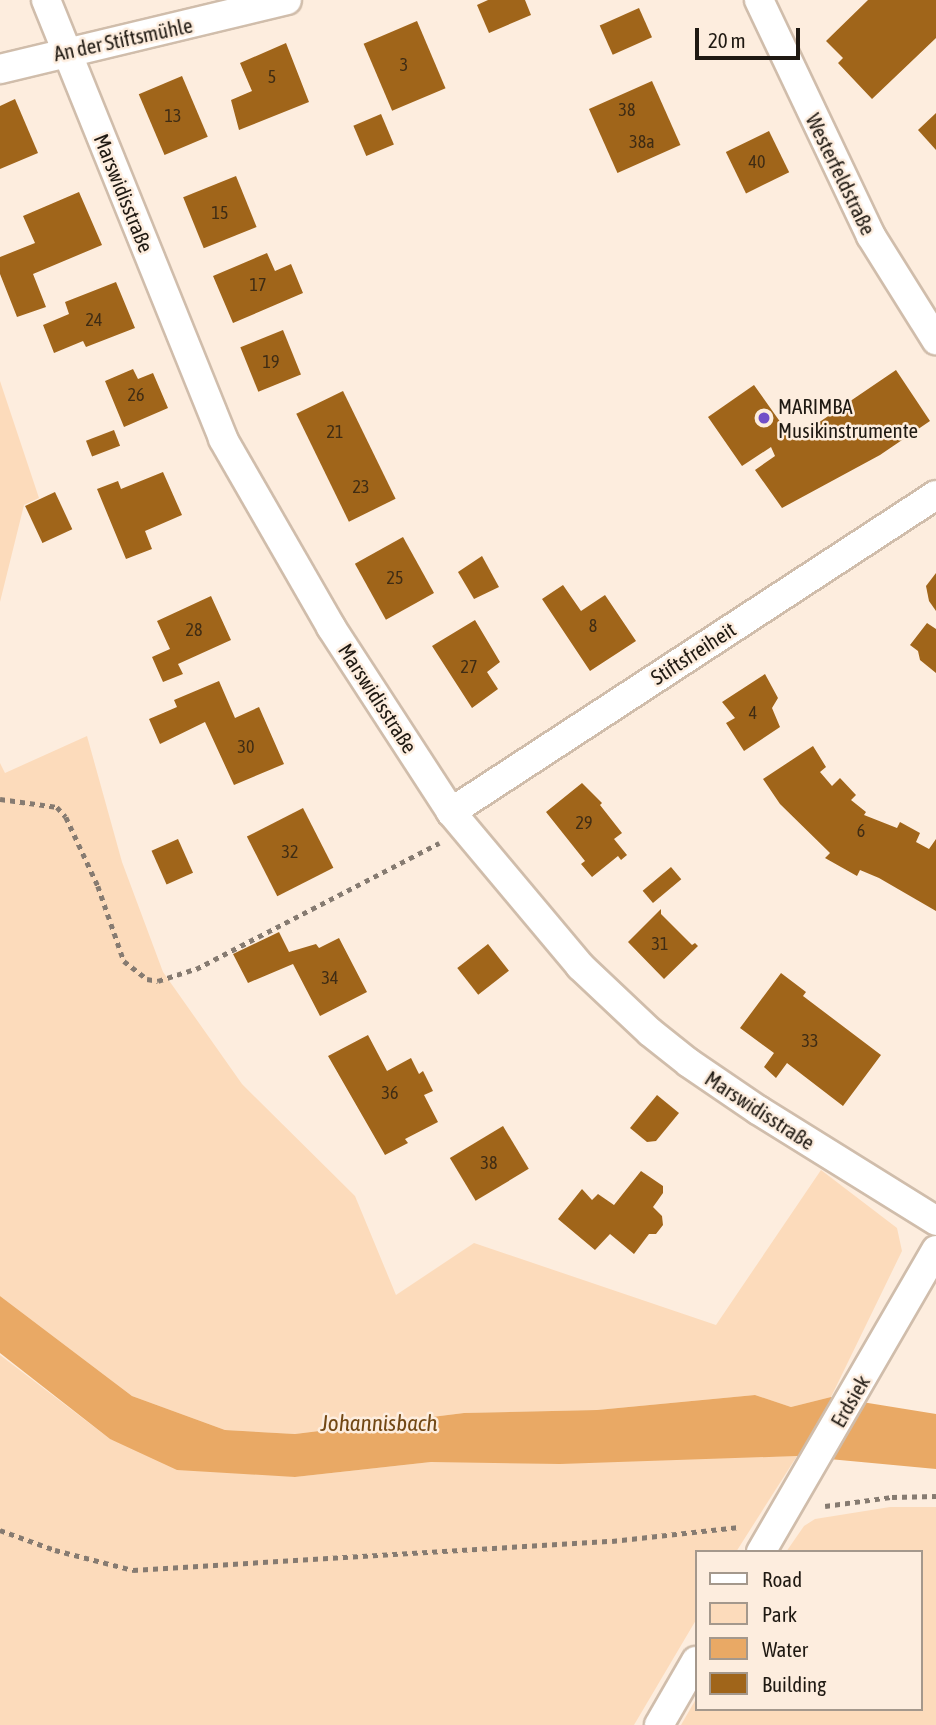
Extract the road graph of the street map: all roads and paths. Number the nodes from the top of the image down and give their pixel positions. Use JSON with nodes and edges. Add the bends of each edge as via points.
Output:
{"nodes":[{"id":1,"x":46,"y":0,"type":"edge"},
{"id":2,"x":287,"y":0,"type":"edge"},
{"id":3,"x":759,"y":0,"type":"edge"},
{"id":4,"x":67,"y":50,"type":"junction"},
{"id":5,"x":0,"y":69,"type":"edge"},
{"id":6,"x":936,"y":340,"type":"edge"},
{"id":7,"x":936,"y":495,"type":"edge"},
{"id":8,"x":0,"y":799,"type":"edge"},
{"id":9,"x":458,"y":821,"type":"junction"},
{"id":10,"x":936,"y":1221,"type":"edge"},
{"id":11,"x":936,"y":1250,"type":"edge"},
{"id":12,"x":936,"y":1496,"type":"edge"},
{"id":13,"x":780,"y":1519,"type":"junction"},
{"id":14,"x":0,"y":1530,"type":"edge"},
{"id":15,"x":762,"y":1550,"type":"edge"},
{"id":16,"x":694,"y":1664,"type":"edge"},
{"id":17,"x":659,"y":1725,"type":"edge"}],
"edges":[{"from":1,"to":4,"type":"street","name":"Marswidisstraße"},
{"from":2,"to":4,"type":"street","name":"An der Stiftsmühle","via":[[125,41]]},
{"from":3,"to":6,"type":"street","name":"Westerfeldstraße","via":[[871,236]]},
{"from":4,"to":5,"type":"street","name":"An der Stiftsmühle"},
{"from":4,"to":9,"type":"street","name":"Marswidisstraße","via":[[223,439],[331,627]]},
{"from":7,"to":9,"type":"street","name":"Stiftsfreiheit"},
{"from":8,"to":9,"type":"path","via":[[57,807],[66,817],[124,961],[147,979],[158,981],[195,969]]},
{"from":9,"to":10,"type":"street","name":"Marswidisstraße","via":[[580,966],[660,1040],[758,1110]]},
{"from":11,"to":13,"type":"street","name":"Erdsiek"},
{"from":12,"to":13,"type":"path","via":[[859,1500]]},
{"from":13,"to":14,"type":"path","via":[[612,1541],[133,1570]]},
{"from":13,"to":15,"type":"street","name":"Erdsiek"},
{"from":16,"to":17,"type":"street"}]}
